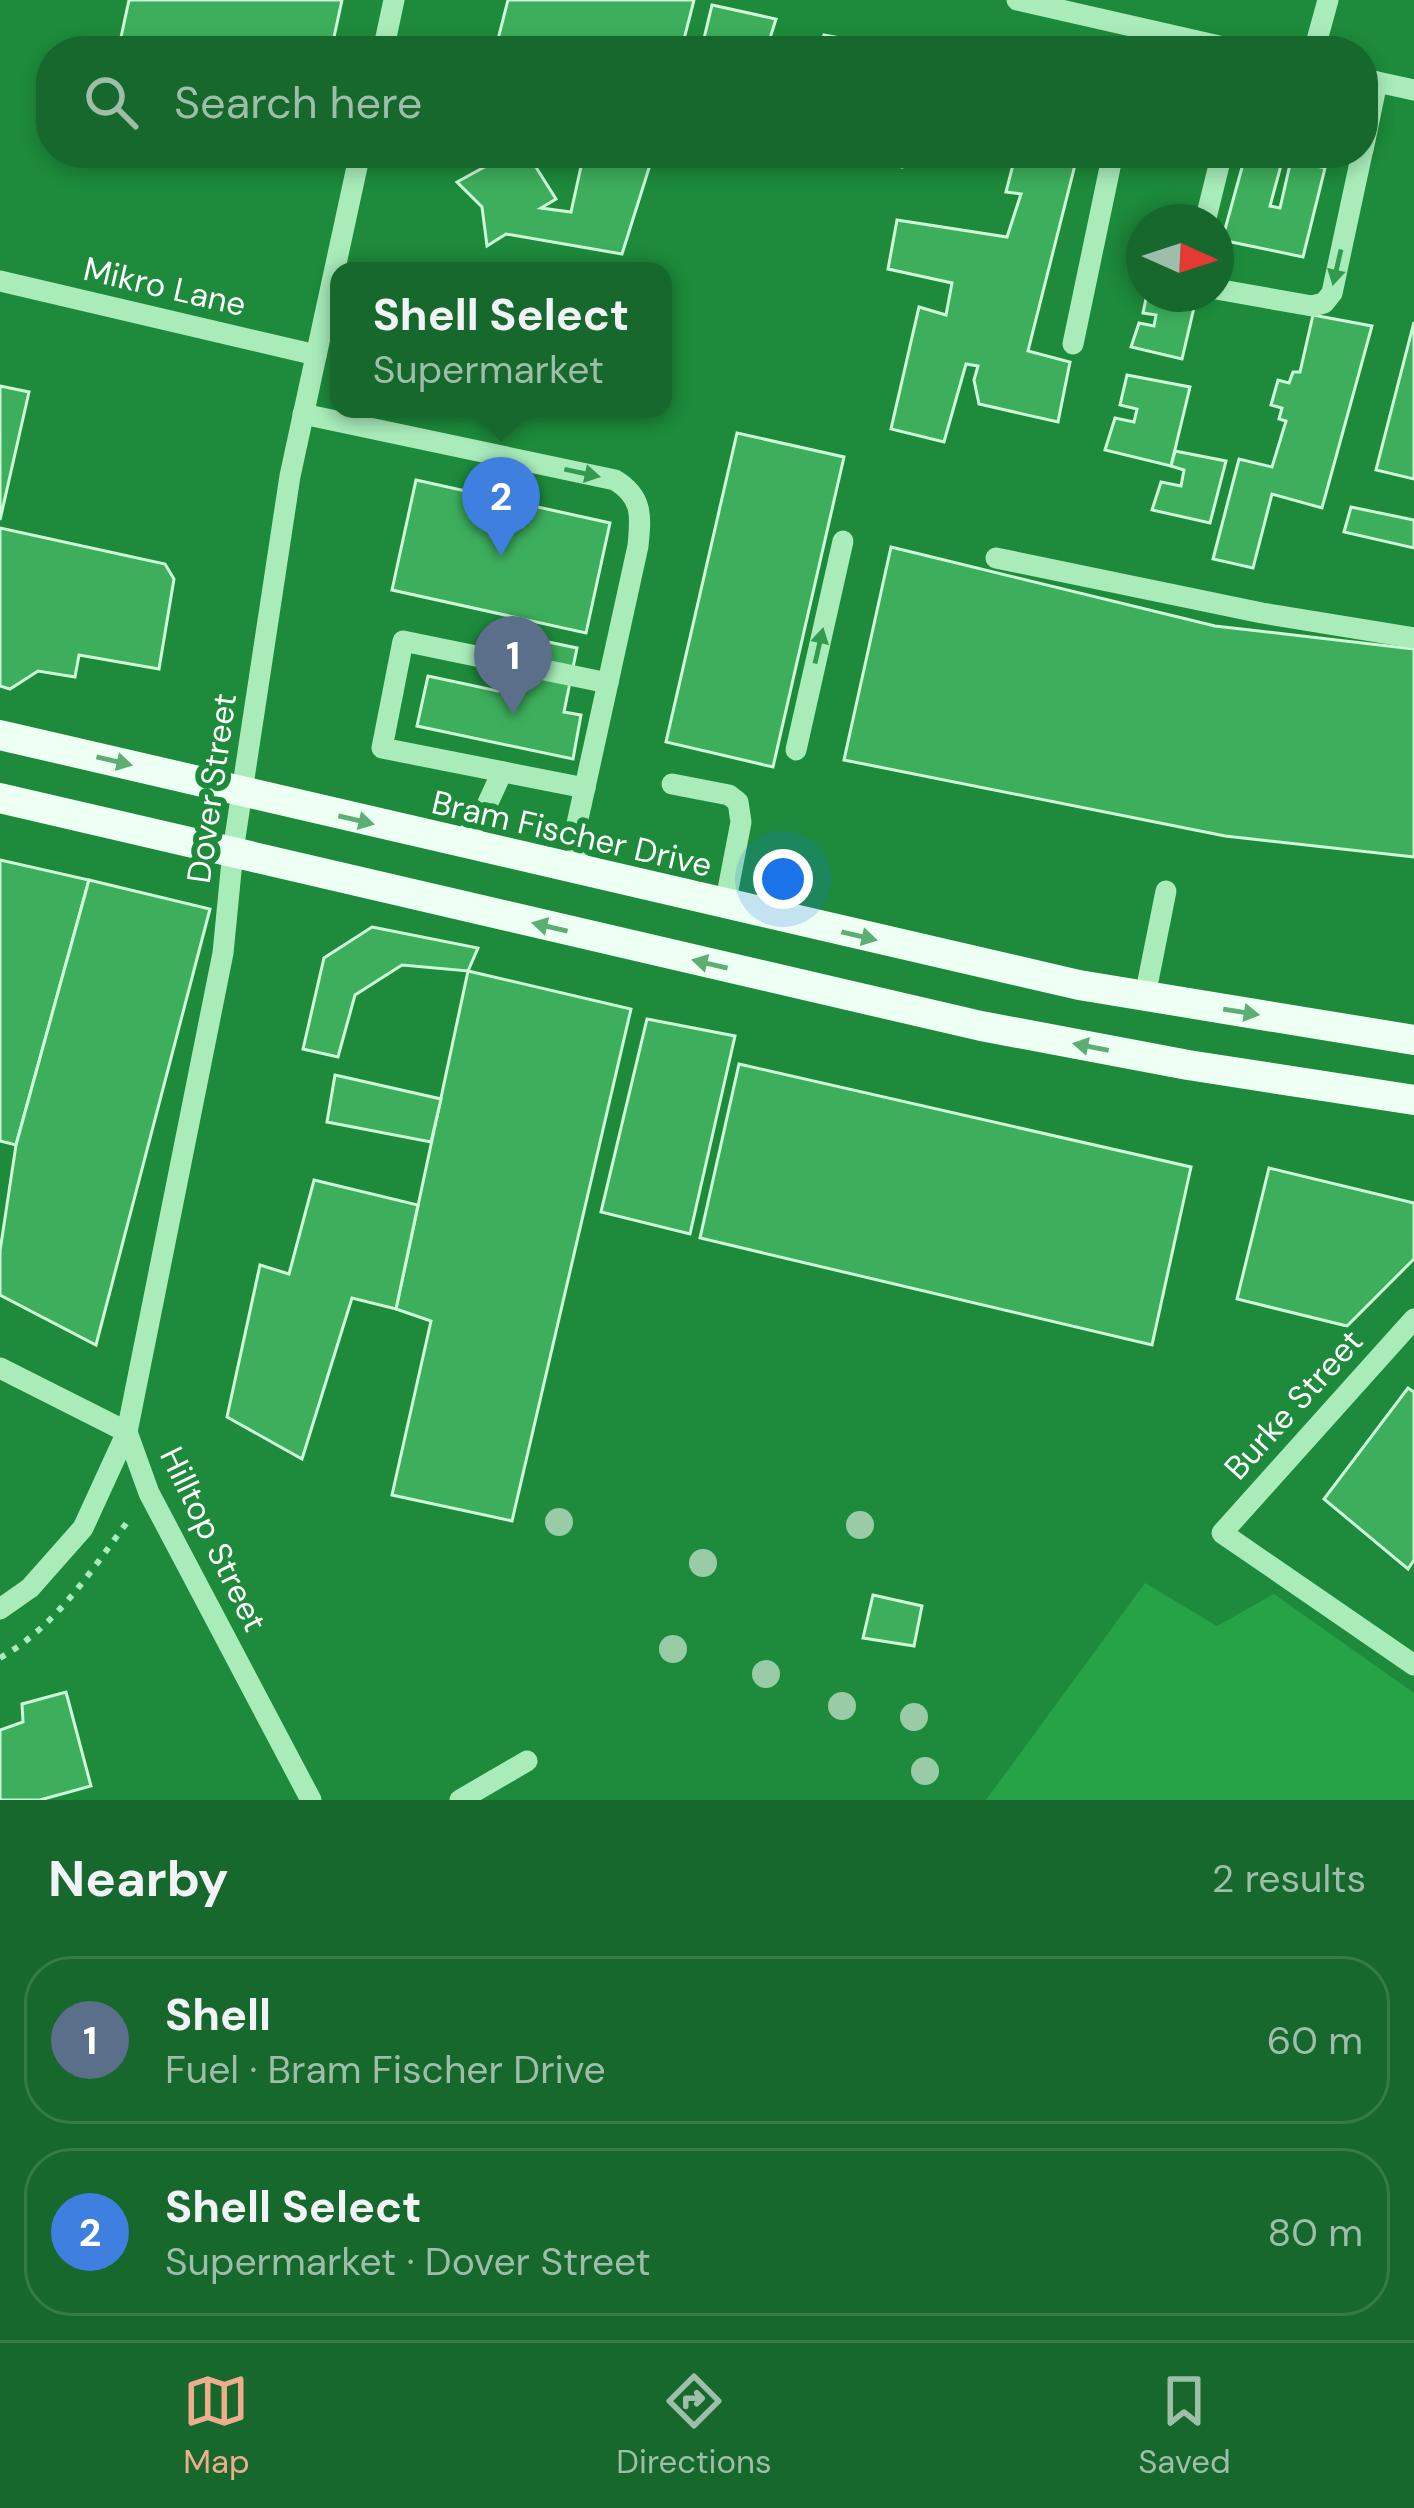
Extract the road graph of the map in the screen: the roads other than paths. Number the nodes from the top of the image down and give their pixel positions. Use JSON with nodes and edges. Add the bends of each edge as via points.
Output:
{"nodes":[{"id":1,"x":394,"y":0,"type":"edge"},
{"id":2,"x":1017,"y":0,"type":"edge"},
{"id":3,"x":1328,"y":0,"type":"edge"},
{"id":4,"x":1138,"y":28,"type":"junction"},
{"id":5,"x":386,"y":36,"type":"edge"},
{"id":6,"x":1136,"y":36,"type":"edge"},
{"id":7,"x":1174,"y":36,"type":"edge"},
{"id":8,"x":1318,"y":36,"type":"edge"},
{"id":9,"x":1378,"y":82,"type":"edge"},
{"id":10,"x":1414,"y":90,"type":"edge"},
{"id":11,"x":357,"y":168,"type":"edge"},
{"id":12,"x":1109,"y":168,"type":"edge"},
{"id":13,"x":1218,"y":168,"type":"edge"},
{"id":14,"x":1359,"y":168,"type":"edge"},
{"id":15,"x":1209,"y":204,"type":"edge"},
{"id":16,"x":336,"y":262,"type":"edge"},
{"id":17,"x":0,"y":281,"type":"edge"},
{"id":18,"x":330,"y":291,"type":"edge"},
{"id":19,"x":1234,"y":292,"type":"edge"},
{"id":20,"x":1073,"y":344,"type":"dead end"},
{"id":21,"x":316,"y":355,"type":"junction"},
{"id":22,"x":303,"y":414,"type":"junction"},
{"id":23,"x":843,"y":541,"type":"dead end"},
{"id":24,"x":996,"y":557,"type":"dead end"},
{"id":25,"x":1414,"y":638,"type":"edge"},
{"id":26,"x":608,"y":682,"type":"junction"},
{"id":27,"x":0,"y":735,"type":"edge"},
{"id":28,"x":796,"y":750,"type":"dead end"},
{"id":29,"x":502,"y":772,"type":"junction"},
{"id":30,"x":672,"y":784,"type":"dead end"},
{"id":31,"x":585,"y":788,"type":"junction"},
{"id":32,"x":243,"y":790,"type":"junction"},
{"id":33,"x":0,"y":797,"type":"edge"},
{"id":34,"x":461,"y":845,"type":"junction"},
{"id":35,"x":233,"y":851,"type":"junction"},
{"id":36,"x":578,"y":872,"type":"junction"},
{"id":37,"x":1166,"y":891,"type":"dead end"},
{"id":38,"x":725,"y":905,"type":"junction"},
{"id":39,"x":1145,"y":997,"type":"junction"},
{"id":40,"x":1414,"y":1040,"type":"edge"},
{"id":41,"x":1414,"y":1100,"type":"edge"},
{"id":42,"x":1414,"y":1319,"type":"edge"},
{"id":43,"x":0,"y":1368,"type":"edge"},
{"id":44,"x":128,"y":1432,"type":"junction"},
{"id":45,"x":0,"y":1609,"type":"edge"},
{"id":46,"x":1414,"y":1665,"type":"edge"},
{"id":47,"x":527,"y":1761,"type":"dead end"},
{"id":48,"x":311,"y":1800,"type":"edge"},
{"id":49,"x":460,"y":1800,"type":"edge"}],
"edges":[{"from":1,"to":5,"type":"street"},
{"from":2,"to":4,"type":"street"},
{"from":3,"to":8,"type":"street"},
{"from":4,"to":6,"type":"street"},
{"from":4,"to":7,"type":"street"},
{"from":9,"to":10,"type":"street"},
{"from":11,"to":16,"type":"street","name":"Dover Street"},
{"from":12,"to":20,"type":"street"},
{"from":13,"to":15,"type":"street"},
{"from":14,"to":19,"type":"street","one_way":true,"via":[[1324,303]]},
{"from":17,"to":21,"type":"street","name":"Mikro Lane"},
{"from":18,"to":21,"type":"street","name":"Dover Street"},
{"from":21,"to":22,"type":"street","name":"Dover Street"},
{"from":22,"to":26,"type":"street","one_way":true,"via":[[627,488],[637,499],[639,530]]},
{"from":22,"to":32,"type":"street","name":"Dover Street"},
{"from":28,"to":23,"type":"street","one_way":true},
{"from":24,"to":25,"type":"street"},
{"from":26,"to":29,"type":"street","via":[[403,641],[382,748]]},
{"from":26,"to":31,"type":"street"},
{"from":27,"to":32,"type":"main road","name":"Bram Fischer Drive","one_way":true},
{"from":29,"to":31,"type":"street"},
{"from":29,"to":34,"type":"street"},
{"from":30,"to":38,"type":"street","via":[[738,802]]},
{"from":31,"to":36,"type":"street"},
{"from":32,"to":34,"type":"main road","name":"Bram Fischer Drive","one_way":true},
{"from":32,"to":35,"type":"street","name":"Dover Street"},
{"from":33,"to":35,"type":"main road"},
{"from":34,"to":36,"type":"main road","name":"Bram Fischer Drive"},
{"from":41,"to":35,"type":"main road","one_way":true,"via":[[981,1026]]},
{"from":35,"to":44,"type":"street","name":"Dover Street","via":[[219,975]]},
{"from":36,"to":38,"type":"main road","name":"Bram Fischer Drive"},
{"from":37,"to":39,"type":"street"},
{"from":38,"to":39,"type":"main road","name":"Bram Fischer Drive","one_way":true},
{"from":39,"to":40,"type":"main road","name":"Bram Fischer Drive","one_way":true},
{"from":42,"to":46,"type":"street","name":"Burke Street","via":[[1222,1533]]},
{"from":43,"to":44,"type":"street","name":"Hilltop Street"},
{"from":44,"to":45,"type":"street","name":"Dover Street","via":[[83,1528]]},
{"from":44,"to":48,"type":"street","name":"Hilltop Street","via":[[149,1493]]},
{"from":47,"to":49,"type":"street"}]}
